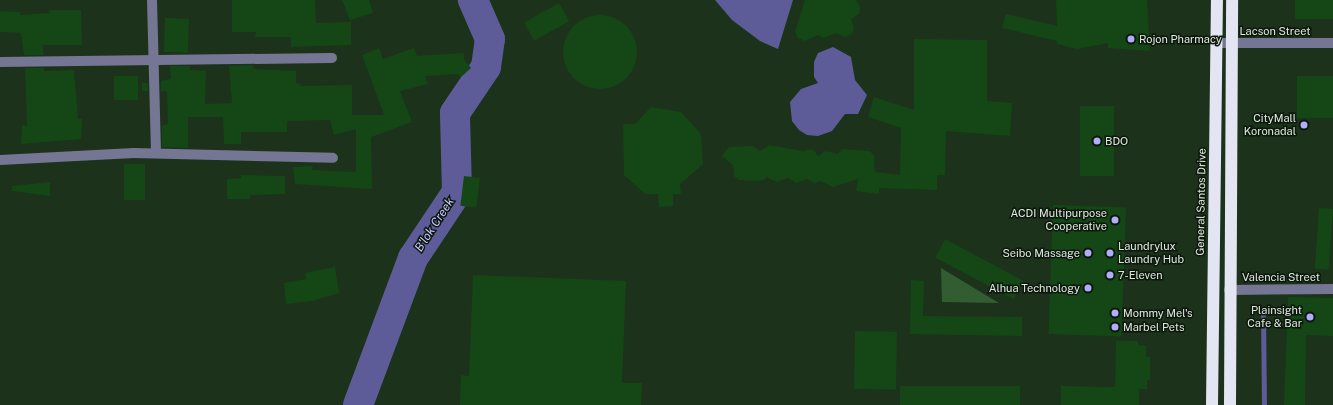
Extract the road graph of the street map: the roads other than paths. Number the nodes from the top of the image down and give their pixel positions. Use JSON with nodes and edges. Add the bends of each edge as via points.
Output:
{"nodes":[{"id":1,"x":152,"y":0,"type":"edge"},
{"id":2,"x":1217,"y":0,"type":"edge"},
{"id":3,"x":1232,"y":0,"type":"edge"},
{"id":4,"x":1217,"y":43,"type":"junction"},
{"id":5,"x":1232,"y":43,"type":"junction"},
{"id":6,"x":1333,"y":43,"type":"edge"},
{"id":7,"x":332,"y":58,"type":"dead end"},
{"id":8,"x":153,"y":60,"type":"junction"},
{"id":9,"x":0,"y":62,"type":"edge"},
{"id":10,"x":156,"y":153,"type":"junction"},
{"id":11,"x":333,"y":158,"type":"dead end"},
{"id":12,"x":0,"y":160,"type":"edge"},
{"id":13,"x":1333,"y":289,"type":"edge"},
{"id":14,"x":1229,"y":290,"type":"junction"},
{"id":15,"x":1212,"y":405,"type":"edge"},
{"id":16,"x":1230,"y":405,"type":"edge"}],
"edges":[{"from":1,"to":8,"type":"street"},
{"from":2,"to":4,"type":"highway","name":"General Santos Drive"},
{"from":3,"to":5,"type":"highway"},
{"from":4,"to":5,"type":"street","name":"Lacson Street"},
{"from":4,"to":15,"type":"highway","name":"General Santos Drive"},
{"from":5,"to":6,"type":"street","name":"Lacson Street"},
{"from":5,"to":14,"type":"highway"},
{"from":7,"to":8,"type":"street"},
{"from":8,"to":9,"type":"street"},
{"from":8,"to":10,"type":"street"},
{"from":10,"to":11,"type":"street"},
{"from":10,"to":12,"type":"street"},
{"from":13,"to":14,"type":"street","name":"Valencia Street"},
{"from":14,"to":16,"type":"highway"}]}
